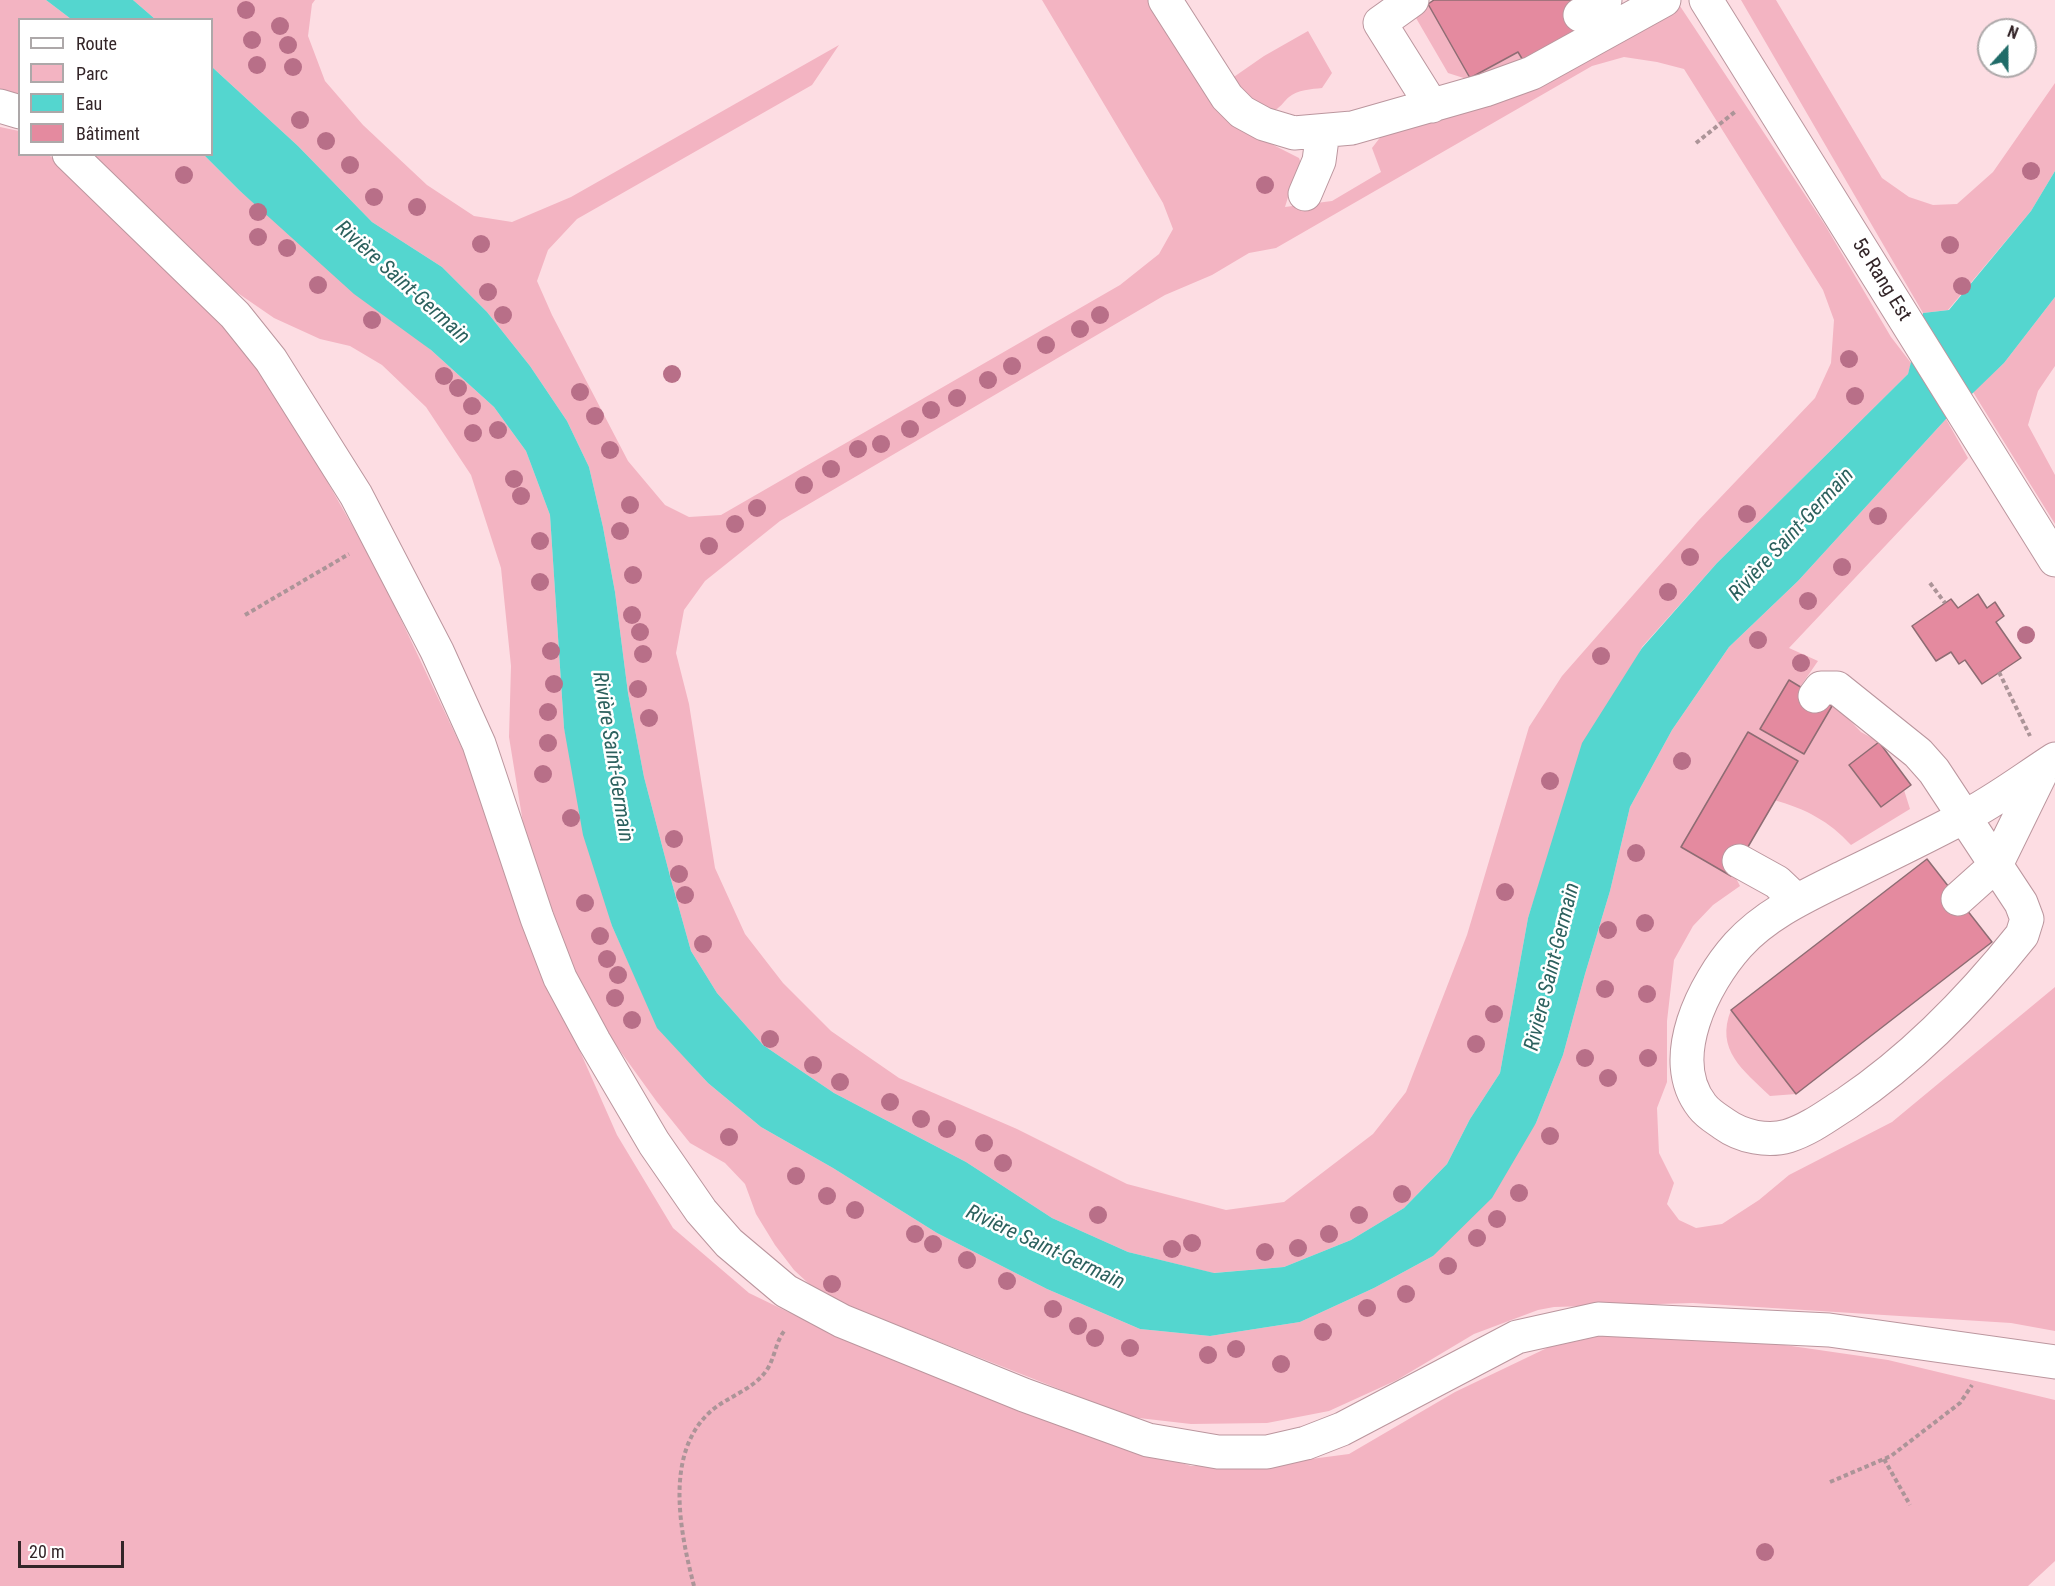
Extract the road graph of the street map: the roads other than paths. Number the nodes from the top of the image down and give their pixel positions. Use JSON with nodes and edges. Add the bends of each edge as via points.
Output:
{"nodes":[{"id":1,"x":1165,"y":0,"type":"edge"},
{"id":2,"x":1412,"y":0,"type":"edge"},
{"id":3,"x":1664,"y":0,"type":"edge"},
{"id":4,"x":1706,"y":0,"type":"edge"},
{"id":5,"x":1623,"y":10,"type":"edge"},
{"id":6,"x":0,"y":106,"type":"edge"},
{"id":7,"x":1432,"y":106,"type":"junction"},
{"id":8,"x":18,"y":111,"type":"edge"},
{"id":9,"x":1323,"y":131,"type":"junction"},
{"id":10,"x":71,"y":156,"type":"edge"},
{"id":11,"x":1305,"y":194,"type":"dead end"},
{"id":12,"x":2055,"y":560,"type":"edge"},
{"id":13,"x":1815,"y":696,"type":"dead end"},
{"id":14,"x":2051,"y":769,"type":"edge"},
{"id":15,"x":1965,"y":817,"type":"junction"},
{"id":16,"x":1739,"y":861,"type":"dead end"},
{"id":17,"x":1996,"y":865,"type":"junction"},
{"id":18,"x":1958,"y":899,"type":"dead end"},
{"id":19,"x":1797,"y":900,"type":"junction"},
{"id":20,"x":2055,"y":1362,"type":"edge"}],
"edges":[{"from":1,"to":9,"type":"street","via":[[1227,97],[1242,112],[1294,134]]},
{"from":2,"to":7,"type":"street","via":[[1380,23]]},
{"from":3,"to":5,"type":"street"},
{"from":4,"to":12,"type":"street","name":"5e Rang Est"},
{"from":5,"to":7,"type":"street","via":[[1532,73]]},
{"from":6,"to":8,"type":"street"},
{"from":7,"to":9,"type":"street","via":[[1352,128]]},
{"from":9,"to":11,"type":"street","via":[[1319,161]]},
{"from":10,"to":20,"type":"street","via":[[235,315],[271,360],[356,495],[436,651],[479,744],[560,978],[594,1041],[654,1143],[701,1211],[746,1259],[786,1291],[842,1321],[1024,1395],[1137,1436],[1182,1448],[1218,1452],[1267,1452],[1306,1443],[1342,1429],[1517,1337],[1598,1319],[1829,1330]]},
{"from":13,"to":15,"type":"street","via":[[1821,688],[1837,688],[1918,753]]},
{"from":14,"to":15,"type":"street"},
{"from":14,"to":17,"type":"street"},
{"from":15,"to":17,"type":"street"},
{"from":15,"to":19,"type":"street"},
{"from":16,"to":19,"type":"street","via":[[1777,882]]},
{"from":17,"to":18,"type":"street"},
{"from":17,"to":19,"type":"street","via":[[2027,919],[2022,935],[1946,1024],[1869,1088],[1817,1123],[1788,1136],[1749,1136],[1714,1117],[1696,1096],[1688,1061],[1694,1017],[1718,970],[1739,944],[1759,925]]}]}
